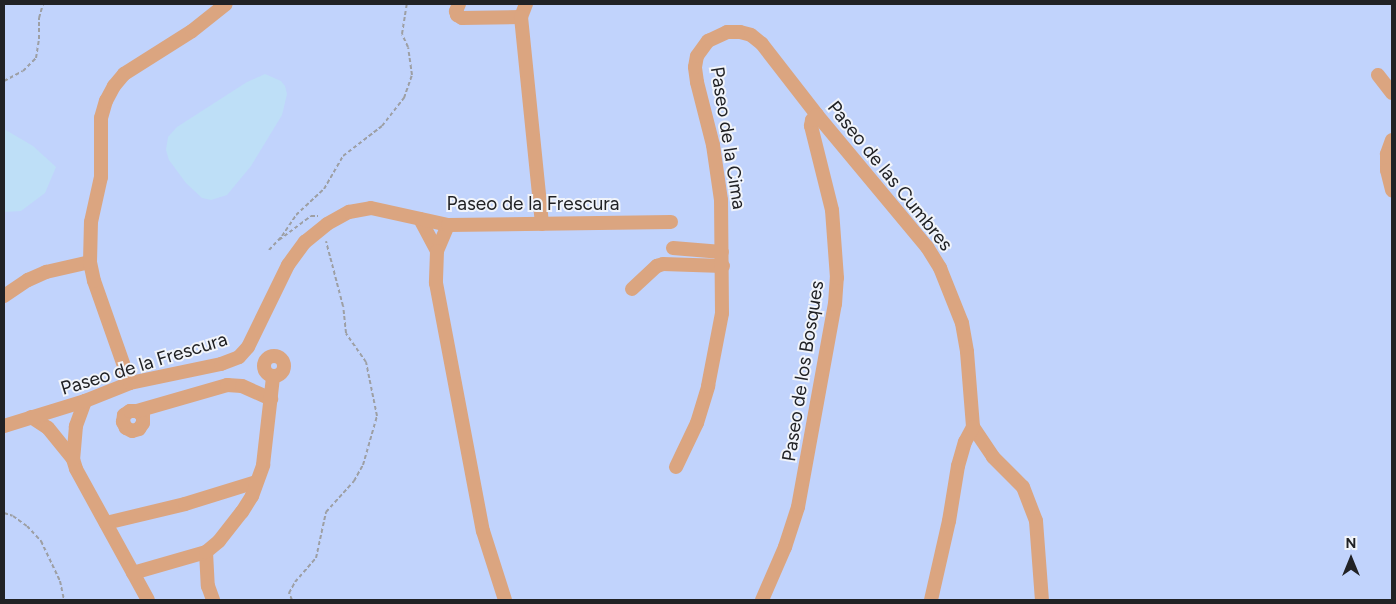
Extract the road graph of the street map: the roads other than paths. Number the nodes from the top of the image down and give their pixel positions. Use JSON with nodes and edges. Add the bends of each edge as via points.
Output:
{"nodes":[{"id":1,"x":226,"y":4,"type":"edge"},
{"id":2,"x":459,"y":4,"type":"edge"},
{"id":3,"x":523,"y":10,"type":"edge"},
{"id":4,"x":727,"y":32,"type":"joint"},
{"id":5,"x":1378,"y":75,"type":"dead end"},
{"id":6,"x":1392,"y":93,"type":"edge"},
{"id":7,"x":817,"y":115,"type":"junction"},
{"id":8,"x":1392,"y":140,"type":"edge"},
{"id":9,"x":1392,"y":190,"type":"edge"},
{"id":10,"x":420,"y":219,"type":"junction"},
{"id":11,"x":671,"y":222,"type":"dead end"},
{"id":12,"x":542,"y":224,"type":"junction"},
{"id":13,"x":448,"y":225,"type":"junction"},
{"id":14,"x":673,"y":248,"type":"dead end"},
{"id":15,"x":437,"y":251,"type":"junction"},
{"id":16,"x":723,"y":259,"type":"junction"},
{"id":17,"x":90,"y":262,"type":"junction"},
{"id":18,"x":632,"y":289,"type":"dead end"},
{"id":19,"x":4,"y":296,"type":"edge"},
{"id":20,"x":273,"y":376,"type":"dead end"},
{"id":21,"x":130,"y":383,"type":"junction"},
{"id":22,"x":271,"y":399,"type":"junction"},
{"id":23,"x":85,"y":401,"type":"junction"},
{"id":24,"x":138,"y":411,"type":"dead end"},
{"id":25,"x":31,"y":417,"type":"junction"},
{"id":26,"x":4,"y":426,"type":"edge"},
{"id":27,"x":973,"y":427,"type":"junction"},
{"id":28,"x":73,"y":459,"type":"junction"},
{"id":29,"x":676,"y":467,"type":"dead end"},
{"id":30,"x":256,"y":482,"type":"junction"},
{"id":31,"x":106,"y":523,"type":"junction"},
{"id":32,"x":206,"y":552,"type":"junction"},
{"id":33,"x":133,"y":573,"type":"junction"},
{"id":34,"x":148,"y":600,"type":"edge"},
{"id":35,"x":213,"y":600,"type":"edge"},
{"id":36,"x":505,"y":600,"type":"edge"},
{"id":37,"x":762,"y":600,"type":"edge"},
{"id":38,"x":931,"y":600,"type":"edge"},
{"id":39,"x":1042,"y":600,"type":"edge"}],
"edges":[{"from":1,"to":17,"type":"street","via":[[192,32],[124,74],[106,101],[101,118],[101,177],[91,222]]},
{"from":2,"to":3,"type":"street","via":[[456,11],[462,18]]},
{"from":3,"to":12,"type":"street"},
{"from":4,"to":7,"type":"street","name":"Paseo de las Cumbres","via":[[751,35],[762,44]]},
{"from":4,"to":16,"type":"street","name":"Paseo de la Cima","via":[[708,41],[695,67],[721,200]]},
{"from":5,"to":6,"type":"street"},
{"from":7,"to":27,"type":"street","name":"Paseo de las Cumbres","via":[[927,247],[940,268],[962,323]]},
{"from":7,"to":37,"type":"street","name":"Paseo de los Bosques","via":[[811,126],[832,210],[837,278],[835,304],[798,508]]},
{"from":8,"to":9,"type":"street","via":[[1387,154],[1387,170]]},
{"from":10,"to":13,"type":"street","name":"Paseo de la Frescura"},
{"from":10,"to":15,"type":"street"},
{"from":10,"to":21,"type":"street","name":"Paseo de la Frescura","via":[[371,208],[349,212],[324,226],[305,242],[288,265],[248,348],[239,357],[221,364]]},
{"from":11,"to":12,"type":"street","name":"Paseo de la Frescura"},
{"from":12,"to":13,"type":"street","name":"Paseo de la Frescura"},
{"from":13,"to":15,"type":"street"},
{"from":14,"to":16,"type":"street"},
{"from":15,"to":36,"type":"street","via":[[436,283],[466,449],[483,531]]},
{"from":16,"to":18,"type":"street","via":[[656,266]]},
{"from":16,"to":29,"type":"street","name":"Paseo de la Cima","via":[[722,313],[708,386],[697,423]]},
{"from":17,"to":19,"type":"street","via":[[46,272]]},
{"from":17,"to":21,"type":"street"},
{"from":20,"to":22,"type":"street"},
{"from":21,"to":23,"type":"street","name":"Paseo de la Frescura"},
{"from":22,"to":24,"type":"street","via":[[242,386],[227,386]]},
{"from":22,"to":30,"type":"street","via":[[263,464]]},
{"from":23,"to":25,"type":"street","name":"Paseo de la Frescura"},
{"from":23,"to":28,"type":"street","via":[[76,426]]},
{"from":25,"to":26,"type":"street","name":"Paseo de la Frescura"},
{"from":25,"to":28,"type":"street","via":[[48,428]]},
{"from":27,"to":38,"type":"street","via":[[958,466]]},
{"from":27,"to":39,"type":"street","name":"Paseo de las Cumbres","via":[[993,457],[1030,500],[1039,539]]},
{"from":28,"to":31,"type":"street"},
{"from":30,"to":31,"type":"street","via":[[185,504]]},
{"from":30,"to":32,"type":"street","via":[[242,512]]},
{"from":31,"to":33,"type":"street"},
{"from":32,"to":33,"type":"street"},
{"from":32,"to":35,"type":"street","via":[[208,586]]},
{"from":33,"to":34,"type":"street"}]}
